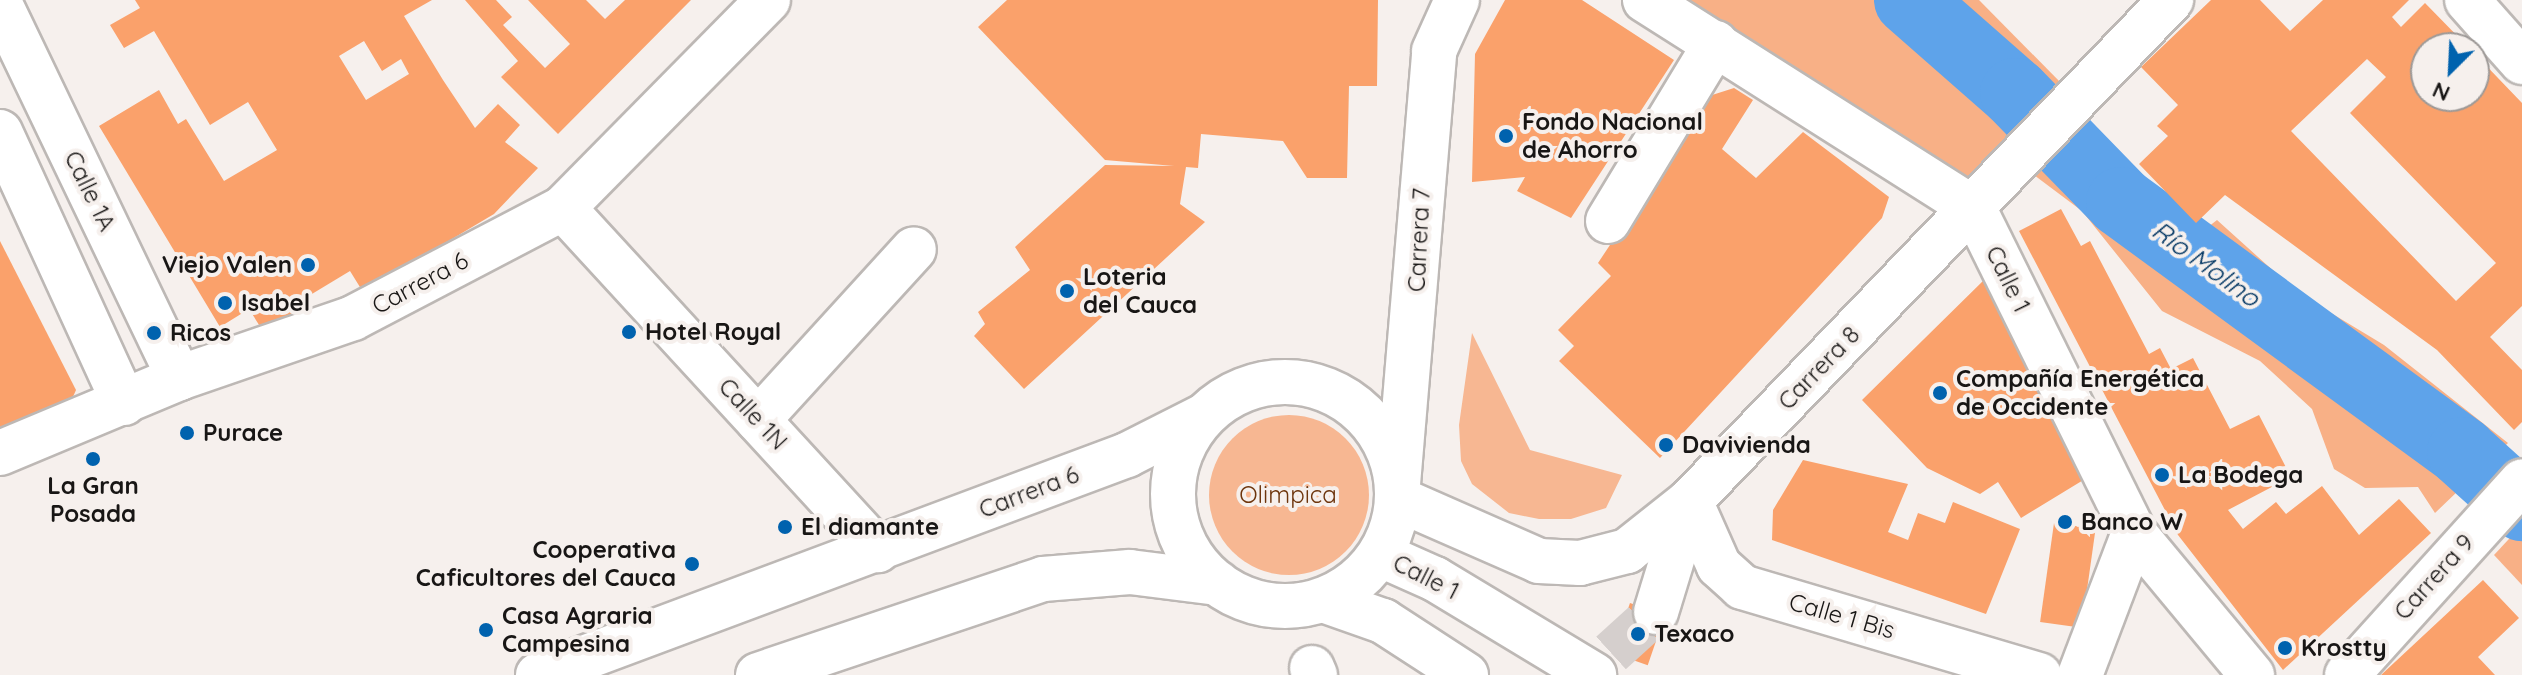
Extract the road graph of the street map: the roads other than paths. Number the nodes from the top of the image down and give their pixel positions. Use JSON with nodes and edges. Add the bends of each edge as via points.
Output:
{"nodes":[{"id":1,"x":768,"y":0,"type":"edge"},
{"id":2,"x":1457,"y":0,"type":"edge"},
{"id":3,"x":1645,"y":0,"type":"edge"},
{"id":4,"x":2171,"y":0,"type":"edge"},
{"id":5,"x":2467,"y":0,"type":"edge"},
{"id":6,"x":0,"y":4,"type":"edge"},
{"id":7,"x":1716,"y":43,"type":"junction"},
{"id":8,"x":2522,"y":62,"type":"edge"},
{"id":9,"x":0,"y":132,"type":"edge"},
{"id":10,"x":1986,"y":195,"type":"junction"},
{"id":11,"x":563,"y":208,"type":"junction"},
{"id":12,"x":1608,"y":221,"type":"dead end"},
{"id":13,"x":914,"y":249,"type":"dead end"},
{"id":14,"x":179,"y":378,"type":"junction"},
{"id":15,"x":124,"y":403,"type":"junction"},
{"id":16,"x":1202,"y":417,"type":"junction"},
{"id":17,"x":758,"y":420,"type":"junction"},
{"id":18,"x":0,"y":453,"type":"edge"},
{"id":19,"x":2522,"y":481,"type":"edge"},
{"id":20,"x":1398,"y":492,"type":"junction"},
{"id":21,"x":1690,"y":501,"type":"junction"},
{"id":22,"x":2134,"y":533,"type":"junction"},
{"id":23,"x":878,"y":550,"type":"junction"},
{"id":24,"x":1381,"y":555,"type":"junction"},
{"id":25,"x":1719,"y":566,"type":"junction"},
{"id":26,"x":1217,"y":583,"type":"junction"},
{"id":27,"x":1323,"y":600,"type":"junction"},
{"id":28,"x":1599,"y":667,"type":"edge"},
{"id":29,"x":538,"y":675,"type":"edge"},
{"id":30,"x":758,"y":675,"type":"edge"},
{"id":31,"x":1466,"y":675,"type":"edge"},
{"id":32,"x":2039,"y":675,"type":"edge"},
{"id":33,"x":2080,"y":675,"type":"edge"},
{"id":34,"x":2252,"y":675,"type":"edge"},
{"id":35,"x":2347,"y":675,"type":"edge"}],
"edges":[{"from":1,"to":11,"type":"street","name":"Carrera 6"},
{"from":2,"to":20,"type":"street","name":"Carrera 7","via":[[1434,51]]},
{"from":3,"to":7,"type":"street"},
{"from":4,"to":10,"type":"street","name":"Carrera 8"},
{"from":5,"to":8,"type":"street"},
{"from":6,"to":14,"type":"street","name":"Calle 1A"},
{"from":7,"to":10,"type":"street"},
{"from":7,"to":12,"type":"street"},
{"from":9,"to":15,"type":"street"},
{"from":10,"to":21,"type":"street","name":"Carrera 8"},
{"from":10,"to":22,"type":"street","name":"Calle 1"},
{"from":11,"to":14,"type":"street","name":"Carrera 6","via":[[353,318]]},
{"from":11,"to":17,"type":"street","name":"Calle 1N"},
{"from":13,"to":17,"type":"street"},
{"from":14,"to":15,"type":"street","name":"Carrera 6"},
{"from":15,"to":18,"type":"street","name":"Carrera 6"},
{"from":16,"to":20,"type":"street","via":[[1231,395],[1266,382],[1303,382],[1339,394],[1369,417],[1389,448]]},
{"from":16,"to":23,"type":"street","name":"Carrera 6","via":[[1127,455]]},
{"from":16,"to":26,"type":"street","via":[[1181,448],[1172,485],[1175,522],[1191,556]]},
{"from":17,"to":23,"type":"street","name":"Calle 1N"},
{"from":19,"to":35,"type":"street","name":"Carrera 9"},
{"from":20,"to":21,"type":"street","name":"Carrera 8","via":[[1539,561],[1580,563],[1627,551]]},
{"from":20,"to":24,"type":"street"},
{"from":21,"to":25,"type":"street","name":"Calle 1 Bis"},
{"from":21,"to":25,"type":"street","via":[[1656,612]]},
{"from":22,"to":33,"type":"street"},
{"from":22,"to":34,"type":"street","name":"Calle 1"},
{"from":23,"to":29,"type":"street","name":"Carrera 6"},
{"from":24,"to":27,"type":"street","via":[[1356,582]]},
{"from":24,"to":28,"type":"street","name":"Calle 1"},
{"from":25,"to":32,"type":"street","name":"Calle 1 Bis","via":[[1742,587]]},
{"from":26,"to":27,"type":"street","via":[[1250,601],[1287,606]]},
{"from":26,"to":30,"type":"street","via":[[1130,572],[1043,579]]},
{"from":27,"to":31,"type":"street","via":[[1383,621]]}]}
